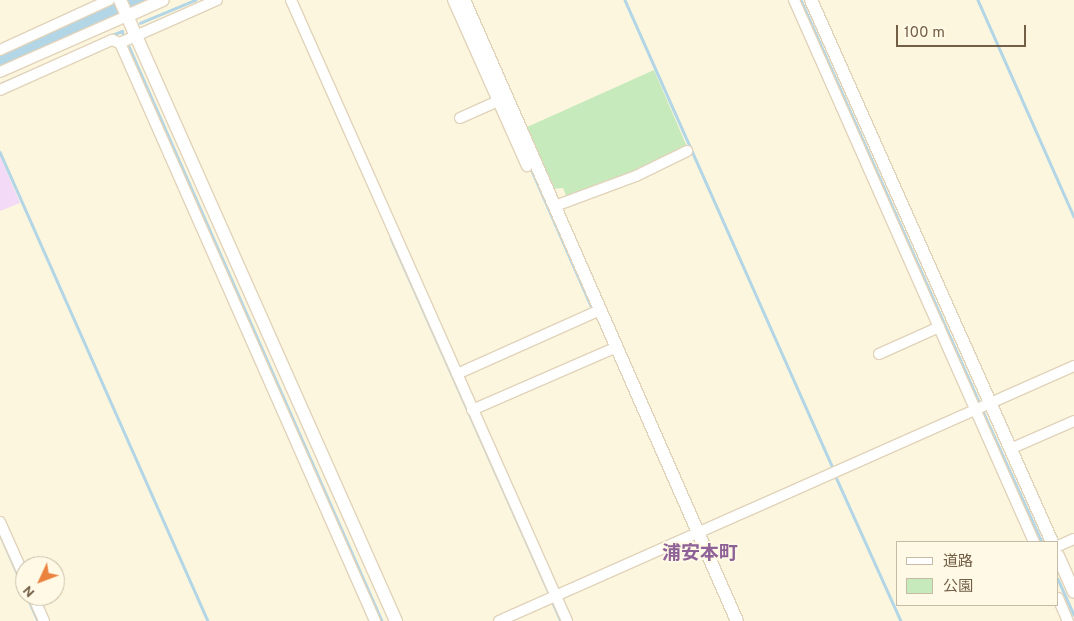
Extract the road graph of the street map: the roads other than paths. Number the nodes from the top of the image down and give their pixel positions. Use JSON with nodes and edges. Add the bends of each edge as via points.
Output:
{"nodes":[{"id":1,"x":120,"y":0,"type":"edge"},
{"id":2,"x":163,"y":0,"type":"edge"},
{"id":3,"x":217,"y":0,"type":"edge"},
{"id":4,"x":291,"y":0,"type":"edge"},
{"id":5,"x":453,"y":0,"type":"edge"},
{"id":6,"x":464,"y":0,"type":"edge"},
{"id":7,"x":794,"y":0,"type":"edge"},
{"id":8,"x":810,"y":0,"type":"edge"},
{"id":9,"x":104,"y":1,"type":"edge"},
{"id":10,"x":127,"y":16,"type":"junction"},
{"id":11,"x":814,"y":28,"type":"junction"},
{"id":12,"x":128,"y":40,"type":"junction"},
{"id":13,"x":0,"y":50,"type":"edge"},
{"id":14,"x":0,"y":72,"type":"edge"},
{"id":15,"x":0,"y":90,"type":"edge"},
{"id":16,"x":501,"y":98,"type":"junction"},
{"id":17,"x":460,"y":118,"type":"dead end"},
{"id":18,"x":521,"y":143,"type":"junction"},
{"id":19,"x":687,"y":151,"type":"dead end"},
{"id":20,"x":527,"y":166,"type":"dead end"},
{"id":21,"x":555,"y":206,"type":"junction"},
{"id":22,"x":596,"y":311,"type":"junction"},
{"id":23,"x":943,"y":323,"type":"junction"},
{"id":24,"x":613,"y":349,"type":"junction"},
{"id":25,"x":879,"y":354,"type":"dead end"},
{"id":26,"x":1074,"y":366,"type":"edge"},
{"id":27,"x":457,"y":374,"type":"junction"},
{"id":28,"x":982,"y":407,"type":"junction"},
{"id":29,"x":472,"y":410,"type":"junction"},
{"id":30,"x":1074,"y":421,"type":"edge"},
{"id":31,"x":1010,"y":449,"type":"junction"},
{"id":32,"x":0,"y":522,"type":"edge"},
{"id":33,"x":698,"y":532,"type":"junction"},
{"id":34,"x":1074,"y":539,"type":"edge"},
{"id":35,"x":1034,"y":541,"type":"edge"},
{"id":36,"x":1052,"y":541,"type":"edge"},
{"id":37,"x":1059,"y":546,"type":"edge"},
{"id":38,"x":15,"y":556,"type":"edge"},
{"id":39,"x":1059,"y":558,"type":"edge"},
{"id":40,"x":1074,"y":592,"type":"edge"},
{"id":41,"x":556,"y":596,"type":"junction"},
{"id":42,"x":1059,"y":599,"type":"edge"},
{"id":43,"x":37,"y":606,"type":"edge"},
{"id":44,"x":1070,"y":608,"type":"edge"},
{"id":45,"x":44,"y":621,"type":"edge"},
{"id":46,"x":375,"y":621,"type":"edge"},
{"id":47,"x":396,"y":621,"type":"edge"},
{"id":48,"x":499,"y":621,"type":"edge"},
{"id":49,"x":567,"y":621,"type":"edge"},
{"id":50,"x":737,"y":621,"type":"edge"},
{"id":51,"x":1068,"y":621,"type":"edge"}],
"edges":[{"from":1,"to":10,"type":"street"},
{"from":2,"to":10,"type":"street"},
{"from":3,"to":12,"type":"street"},
{"from":4,"to":27,"type":"street"},
{"from":5,"to":16,"type":"street"},
{"from":6,"to":16,"type":"street"},
{"from":7,"to":11,"type":"street"},
{"from":8,"to":11,"type":"street"},
{"from":9,"to":13,"type":"street"},
{"from":10,"to":12,"type":"street"},
{"from":10,"to":14,"type":"street"},
{"from":11,"to":23,"type":"street"},
{"from":12,"to":15,"type":"street","via":[[112,40]]},
{"from":12,"to":46,"type":"street"},
{"from":12,"to":47,"type":"street"},
{"from":16,"to":17,"type":"street"},
{"from":16,"to":18,"type":"street"},
{"from":18,"to":20,"type":"street"},
{"from":18,"to":21,"type":"street"},
{"from":19,"to":21,"type":"street","via":[[636,176]]},
{"from":21,"to":22,"type":"street"},
{"from":22,"to":24,"type":"street"},
{"from":22,"to":27,"type":"street"},
{"from":23,"to":25,"type":"street"},
{"from":23,"to":28,"type":"street"},
{"from":24,"to":29,"type":"street"},
{"from":24,"to":33,"type":"street"},
{"from":26,"to":28,"type":"street"},
{"from":27,"to":29,"type":"street"},
{"from":28,"to":31,"type":"street"},
{"from":28,"to":33,"type":"street"},
{"from":28,"to":35,"type":"street"},
{"from":29,"to":41,"type":"street"},
{"from":30,"to":31,"type":"street"},
{"from":31,"to":36,"type":"street"},
{"from":32,"to":38,"type":"street"},
{"from":33,"to":41,"type":"street"},
{"from":33,"to":50,"type":"street"},
{"from":34,"to":37,"type":"street"},
{"from":39,"to":40,"type":"street"},
{"from":41,"to":48,"type":"street"},
{"from":41,"to":49,"type":"street"},
{"from":42,"to":44,"type":"street"},
{"from":43,"to":45,"type":"street"},
{"from":44,"to":51,"type":"street"}]}
